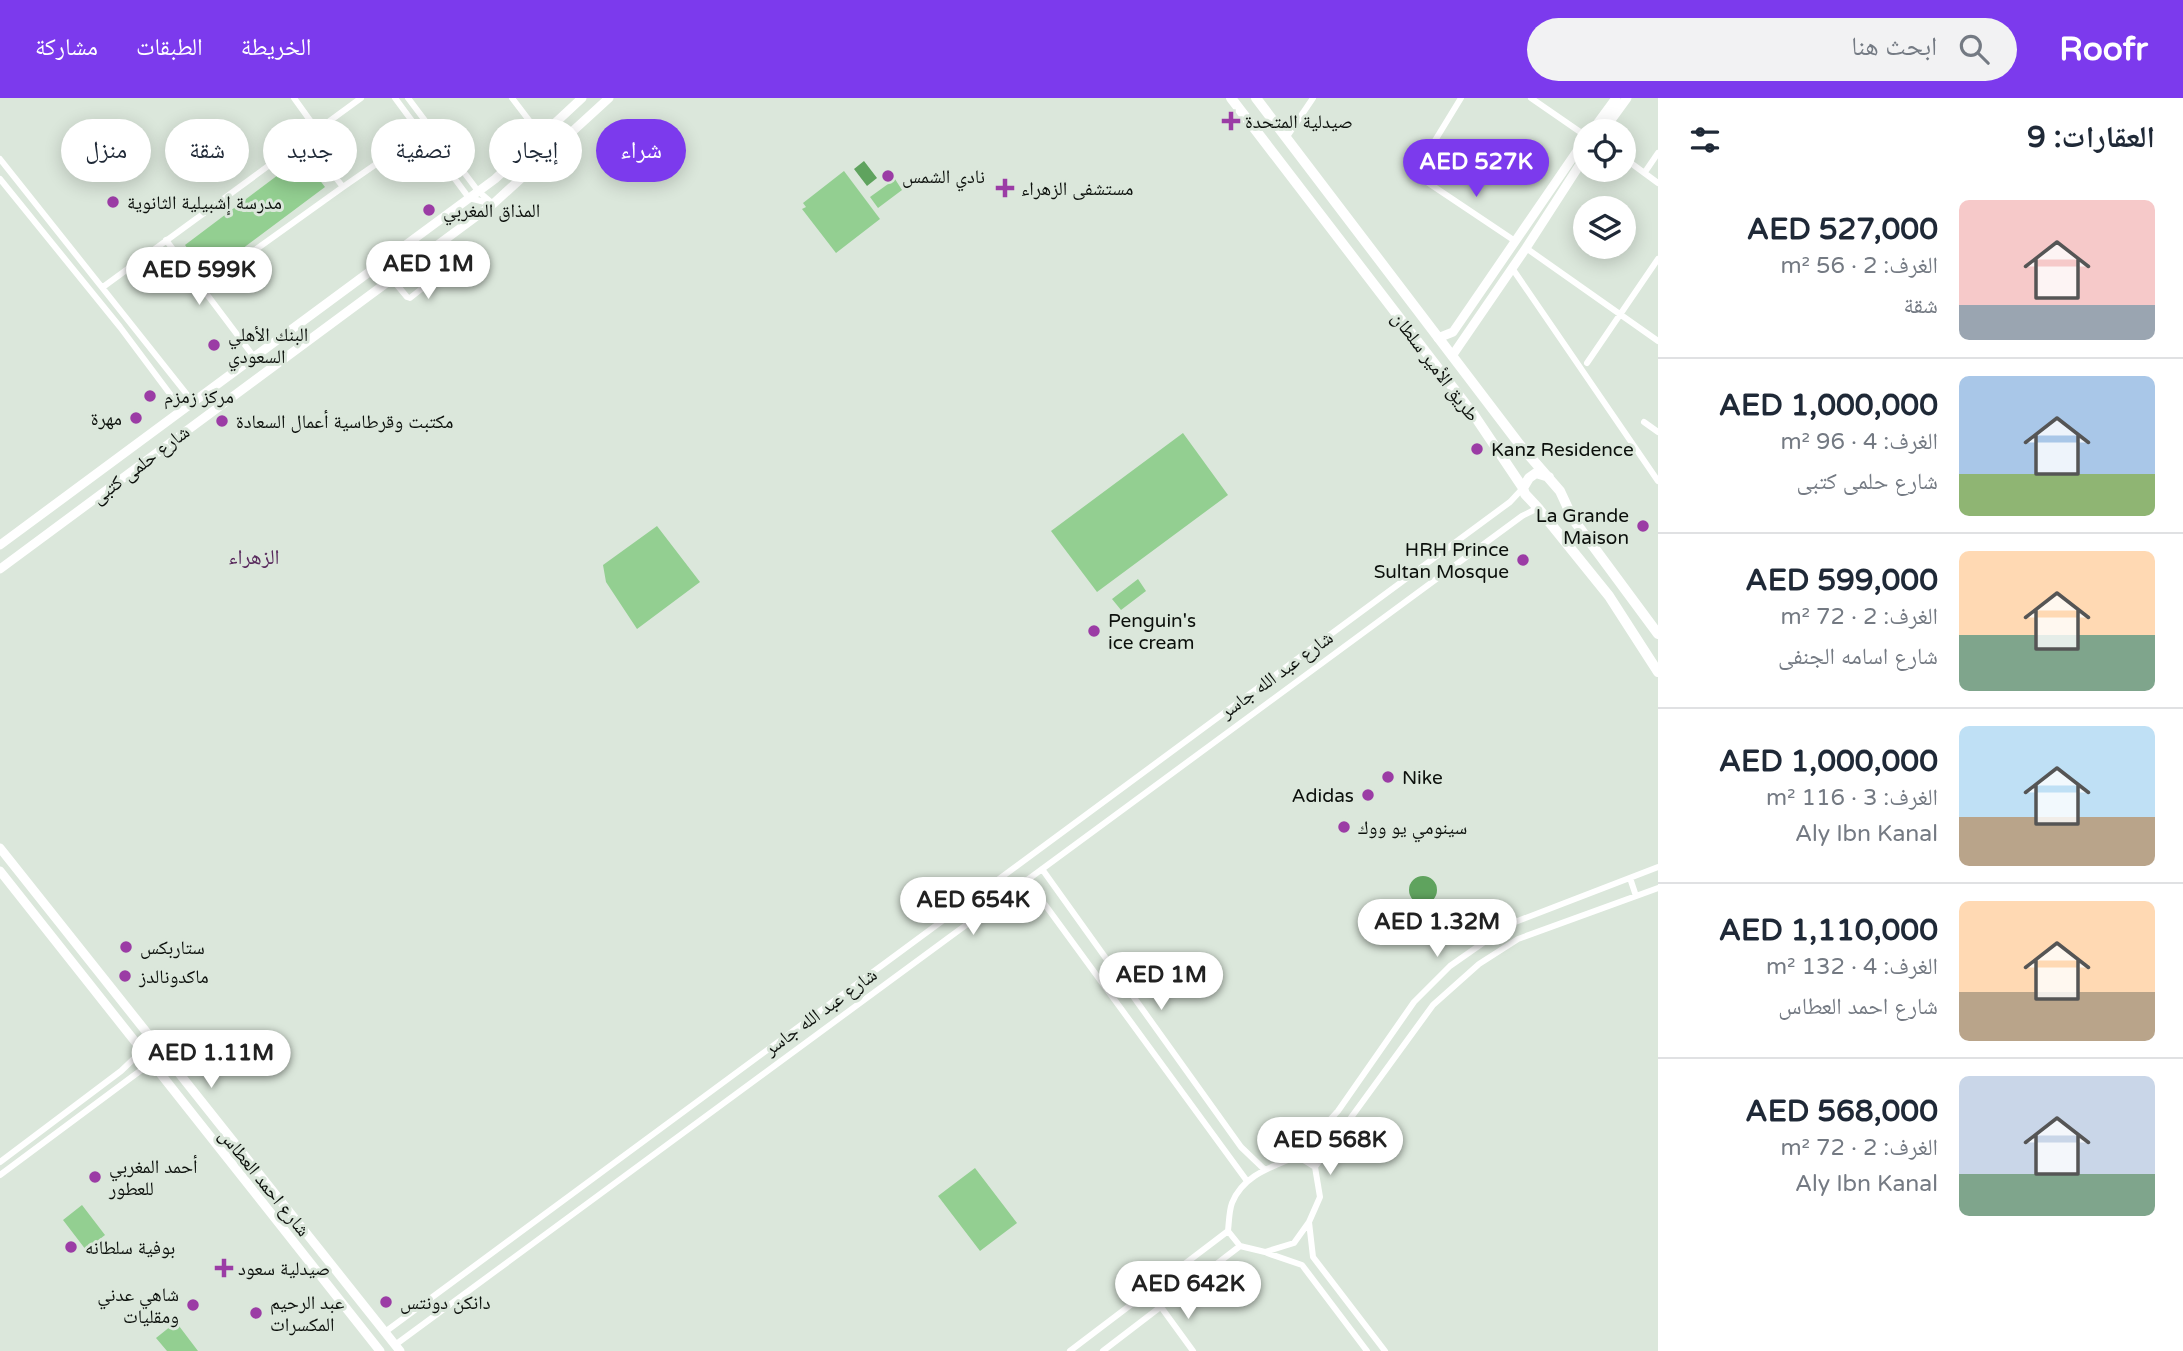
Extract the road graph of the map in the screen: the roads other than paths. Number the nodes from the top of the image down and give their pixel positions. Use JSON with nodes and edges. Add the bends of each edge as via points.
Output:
{"nodes":[{"id":1,"x":294,"y":98,"type":"edge"},
{"id":2,"x":361,"y":98,"type":"edge"},
{"id":3,"x":395,"y":98,"type":"edge"},
{"id":4,"x":408,"y":98,"type":"edge"},
{"id":5,"x":512,"y":98,"type":"edge"},
{"id":6,"x":582,"y":98,"type":"edge"},
{"id":7,"x":609,"y":98,"type":"edge"},
{"id":8,"x":1231,"y":98,"type":"edge"},
{"id":9,"x":1256,"y":98,"type":"edge"},
{"id":10,"x":1313,"y":98,"type":"edge"},
{"id":11,"x":1461,"y":98,"type":"edge"},
{"id":12,"x":1531,"y":98,"type":"edge"},
{"id":13,"x":1616,"y":98,"type":"edge"},
{"id":14,"x":1627,"y":98,"type":"edge"},
{"id":15,"x":309,"y":119,"type":"edge"},
{"id":16,"x":332,"y":119,"type":"edge"},
{"id":17,"x":410,"y":119,"type":"edge"},
{"id":18,"x":528,"y":119,"type":"edge"},
{"id":19,"x":559,"y":119,"type":"edge"},
{"id":20,"x":1601,"y":119,"type":"edge"},
{"id":21,"x":1611,"y":119,"type":"edge"},
{"id":22,"x":1573,"y":128,"type":"edge"},
{"id":23,"x":1286,"y":138,"type":"junction"},
{"id":24,"x":1658,"y":153,"type":"edge"},
{"id":25,"x":1573,"y":156,"type":"edge"},
{"id":26,"x":0,"y":159,"type":"edge"},
{"id":27,"x":1636,"y":166,"type":"edge"},
{"id":28,"x":371,"y":168,"type":"edge"},
{"id":29,"x":263,"y":169,"type":"edge"},
{"id":30,"x":1645,"y":172,"type":"junction"},
{"id":31,"x":1573,"y":175,"type":"edge"},
{"id":32,"x":0,"y":179,"type":"edge"},
{"id":33,"x":339,"y":182,"type":"edge"},
{"id":34,"x":457,"y":182,"type":"edge"},
{"id":35,"x":491,"y":182,"type":"edge"},
{"id":36,"x":1658,"y":183,"type":"edge"},
{"id":37,"x":343,"y":187,"type":"junction"},
{"id":38,"x":478,"y":191,"type":"junction"},
{"id":39,"x":469,"y":198,"type":"junction"},
{"id":40,"x":493,"y":204,"type":"junction"},
{"id":41,"x":57,"y":228,"type":"junction"},
{"id":42,"x":47,"y":237,"type":"junction"},
{"id":43,"x":166,"y":240,"type":"junction"},
{"id":44,"x":1515,"y":241,"type":"junction"},
{"id":45,"x":1526,"y":248,"type":"junction"},
{"id":46,"x":79,"y":257,"type":"junction"},
{"id":47,"x":1658,"y":259,"type":"edge"},
{"id":48,"x":414,"y":262,"type":"junction"},
{"id":49,"x":69,"y":263,"type":"junction"},
{"id":50,"x":1512,"y":268,"type":"junction"},
{"id":51,"x":391,"y":279,"type":"junction"},
{"id":52,"x":103,"y":286,"type":"junction"},
{"id":53,"x":202,"y":288,"type":"junction"},
{"id":54,"x":1621,"y":315,"type":"junction"},
{"id":55,"x":1438,"y":338,"type":"junction"},
{"id":56,"x":1658,"y":341,"type":"edge"},
{"id":57,"x":1452,"y":356,"type":"junction"},
{"id":58,"x":254,"y":357,"type":"junction"},
{"id":59,"x":1587,"y":363,"type":"dead end"},
{"id":60,"x":193,"y":402,"type":"junction"},
{"id":61,"x":183,"y":410,"type":"junction"},
{"id":62,"x":1644,"y":422,"type":"dead end"},
{"id":63,"x":1658,"y":432,"type":"edge"},
{"id":64,"x":1549,"y":477,"type":"junction"},
{"id":65,"x":1658,"y":481,"type":"edge"},
{"id":66,"x":1523,"y":488,"type":"junction"},
{"id":67,"x":1538,"y":508,"type":"junction"},
{"id":68,"x":0,"y":545,"type":"edge"},
{"id":69,"x":0,"y":569,"type":"edge"},
{"id":70,"x":1658,"y":634,"type":"edge"},
{"id":71,"x":1658,"y":673,"type":"edge"},
{"id":72,"x":1138,"y":777,"type":"junction"},
{"id":73,"x":1149,"y":790,"type":"junction"},
{"id":74,"x":0,"y":848,"type":"edge"},
{"id":75,"x":1658,"y":867,"type":"edge"},
{"id":76,"x":1042,"y":869,"type":"junction"},
{"id":77,"x":0,"y":871,"type":"edge"},
{"id":78,"x":1630,"y":878,"type":"junction"},
{"id":79,"x":1027,"y":880,"type":"junction"},
{"id":80,"x":1658,"y":888,"type":"edge"},
{"id":81,"x":1636,"y":896,"type":"junction"},
{"id":82,"x":1546,"y":910,"type":"junction"},
{"id":83,"x":1553,"y":926,"type":"junction"},
{"id":84,"x":1479,"y":946,"type":"junction"},
{"id":85,"x":1488,"y":958,"type":"junction"},
{"id":86,"x":1438,"y":978,"type":"junction"},
{"id":87,"x":1449,"y":991,"type":"junction"},
{"id":88,"x":1391,"y":1035,"type":"junction"},
{"id":89,"x":1404,"y":1044,"type":"junction"},
{"id":90,"x":142,"y":1051,"type":"junction"},
{"id":91,"x":152,"y":1062,"type":"junction"},
{"id":92,"x":1343,"y":1103,"type":"junction"},
{"id":93,"x":1355,"y":1112,"type":"junction"},
{"id":94,"x":1297,"y":1156,"type":"junction"},
{"id":95,"x":0,"y":1162,"type":"edge"},
{"id":96,"x":1315,"y":1167,"type":"junction"},
{"id":97,"x":1265,"y":1170,"type":"junction"},
{"id":98,"x":0,"y":1175,"type":"edge"},
{"id":99,"x":1247,"y":1181,"type":"junction"},
{"id":100,"x":586,"y":1184,"type":"junction"},
{"id":101,"x":594,"y":1199,"type":"junction"},
{"id":102,"x":1309,"y":1222,"type":"junction"},
{"id":103,"x":1228,"y":1231,"type":"junction"},
{"id":104,"x":1240,"y":1246,"type":"junction"},
{"id":105,"x":1265,"y":1252,"type":"junction"},
{"id":106,"x":1161,"y":1307,"type":"junction"},
{"id":107,"x":385,"y":1332,"type":"junction"},
{"id":108,"x":1377,"y":1340,"type":"junction"},
{"id":109,"x":398,"y":1348,"type":"edge"},
{"id":110,"x":1366,"y":1349,"type":"edge"},
{"id":111,"x":380,"y":1351,"type":"edge"},
{"id":112,"x":1070,"y":1351,"type":"edge"},
{"id":113,"x":1103,"y":1351,"type":"edge"},
{"id":114,"x":1193,"y":1351,"type":"edge"},
{"id":115,"x":1385,"y":1351,"type":"edge"}],
"edges":[{"from":1,"to":15,"type":"street"},
{"from":2,"to":16,"type":"street"},
{"from":3,"to":17,"type":"street"},
{"from":4,"to":38,"type":"street"},
{"from":5,"to":18,"type":"street"},
{"from":6,"to":19,"type":"street","name":"شارع حلمى كتبى"},
{"from":7,"to":40,"type":"street","name":"شارع حلمى كتبى"},
{"from":8,"to":66,"type":"main road","name":"طريق الأمير سلطان","via":[[1474,415]]},
{"from":9,"to":23,"type":"main road","name":"طريق الأمير سلطان"},
{"from":10,"to":23,"type":"street"},
{"from":11,"to":44,"type":"street","via":[[1417,170],[1418,176]]},
{"from":12,"to":22,"type":"street"},
{"from":13,"to":20,"type":"street"},
{"from":14,"to":21,"type":"street"},
{"from":23,"to":55,"type":"main road","name":"طريق الأمير سلطان"},
{"from":24,"to":30,"type":"street"},
{"from":25,"to":44,"type":"street"},
{"from":26,"to":41,"type":"street"},
{"from":27,"to":30,"type":"street"},
{"from":28,"to":37,"type":"street"},
{"from":29,"to":43,"type":"street"},
{"from":30,"to":36,"type":"street"},
{"from":31,"to":45,"type":"street"},
{"from":32,"to":42,"type":"street"},
{"from":33,"to":37,"type":"street"},
{"from":34,"to":39,"type":"street"},
{"from":35,"to":38,"type":"street","name":"شارع حلمى كتبى"},
{"from":37,"to":53,"type":"street"},
{"from":38,"to":39,"type":"street","name":"شارع حلمى كتبى"},
{"from":38,"to":40,"type":"street"},
{"from":39,"to":40,"type":"street"},
{"from":39,"to":58,"type":"street","name":"شارع حلمى كتبى"},
{"from":40,"to":48,"type":"street","name":"شارع حلمى كتبى"},
{"from":41,"to":42,"type":"street","via":[[56,236]]},
{"from":41,"to":46,"type":"street"},
{"from":42,"to":49,"type":"street"},
{"from":43,"to":52,"type":"street"},
{"from":43,"to":53,"type":"street"},
{"from":44,"to":55,"type":"street","via":[[1453,332]]},
{"from":45,"to":50,"type":"street"},
{"from":45,"to":54,"type":"street"},
{"from":46,"to":49,"type":"street","via":[[70,258]]},
{"from":46,"to":52,"type":"street"},
{"from":47,"to":54,"type":"street"},
{"from":48,"to":51,"type":"street","name":"شارع حلمى كتبى"},
{"from":48,"to":51,"type":"street","via":[[430,282],[410,298]]},
{"from":49,"to":61,"type":"street"},
{"from":50,"to":57,"type":"street"},
{"from":50,"to":65,"type":"street"},
{"from":51,"to":69,"type":"street","name":"شارع حلمى كتبى"},
{"from":52,"to":60,"type":"street"},
{"from":53,"to":58,"type":"street"},
{"from":54,"to":56,"type":"street"},
{"from":54,"to":59,"type":"street"},
{"from":55,"to":57,"type":"main road","name":"طريق الأمير سلطان"},
{"from":57,"to":64,"type":"main road","name":"طريق الأمير سلطان"},
{"from":58,"to":60,"type":"street","name":"شارع حلمى كتبى"},
{"from":60,"to":61,"type":"street","name":"شارع حلمى كتبى"},
{"from":61,"to":68,"type":"street","name":"شارع حلمى كتبى"},
{"from":62,"to":63,"type":"street"},
{"from":64,"to":66,"type":"main road","via":[[1536,473]]},
{"from":64,"to":70,"type":"main road","name":"طريق الأمير سلطان","via":[[1573,519]]},
{"from":66,"to":67,"type":"main road","name":"طريق الأمير سلطان"},
{"from":66,"to":72,"type":"street","name":"شارع عبد الله جاسر"},
{"from":67,"to":71,"type":"main road","name":"طريق الأمير سلطان","via":[[1609,596]]},
{"from":67,"to":73,"type":"street","name":"شارع عبد الله جاسر"},
{"from":72,"to":73,"type":"street"},
{"from":72,"to":100,"type":"street","name":"شارع عبد الله جاسر"},
{"from":73,"to":76,"type":"street","name":"شارع عبد الله جاسر"},
{"from":74,"to":107,"type":"street","name":"شارع احمد العطاس"},
{"from":75,"to":78,"type":"street"},
{"from":76,"to":79,"type":"street","name":"شارع عبد الله جاسر"},
{"from":76,"to":97,"type":"street","via":[[1241,1147]]},
{"from":77,"to":90,"type":"street","name":"شارع احمد العطاس"},
{"from":78,"to":81,"type":"street"},
{"from":78,"to":82,"type":"street"},
{"from":79,"to":99,"type":"street"},
{"from":79,"to":101,"type":"street","name":"شارع عبد الله جاسر"},
{"from":80,"to":81,"type":"street"},
{"from":81,"to":83,"type":"street"},
{"from":82,"to":83,"type":"street"},
{"from":82,"to":84,"type":"street","via":[[1510,924]]},
{"from":83,"to":85,"type":"street","via":[[1518,939]]},
{"from":84,"to":85,"type":"street"},
{"from":84,"to":86,"type":"street"},
{"from":85,"to":87,"type":"street"},
{"from":86,"to":87,"type":"street"},
{"from":86,"to":88,"type":"street"},
{"from":87,"to":89,"type":"street"},
{"from":88,"to":89,"type":"street"},
{"from":88,"to":92,"type":"street"},
{"from":89,"to":93,"type":"street"},
{"from":90,"to":91,"type":"street","name":"شارع احمد العطاس"},
{"from":90,"to":95,"type":"street"},
{"from":91,"to":98,"type":"street"},
{"from":91,"to":111,"type":"street","name":"شارع احمد العطاس"},
{"from":92,"to":93,"type":"street"},
{"from":92,"to":94,"type":"street"},
{"from":93,"to":96,"type":"street"},
{"from":94,"to":96,"type":"street"},
{"from":94,"to":97,"type":"street"},
{"from":96,"to":102,"type":"street","via":[[1320,1197]]},
{"from":97,"to":99,"type":"street"},
{"from":99,"to":103,"type":"street","via":[[1233,1203]]},
{"from":100,"to":101,"type":"street"},
{"from":100,"to":107,"type":"street","name":"شارع عبد الله جاسر"},
{"from":101,"to":109,"type":"street","name":"شارع عبد الله جاسر"},
{"from":102,"to":105,"type":"street","via":[[1294,1243]]},
{"from":102,"to":108,"type":"street","via":[[1312,1256]]},
{"from":103,"to":104,"type":"street"},
{"from":103,"to":112,"type":"street"},
{"from":104,"to":105,"type":"street"},
{"from":104,"to":106,"type":"street"},
{"from":105,"to":110,"type":"street","via":[[1302,1265]]},
{"from":106,"to":113,"type":"street"},
{"from":106,"to":114,"type":"street"},
{"from":107,"to":109,"type":"street","name":"شارع احمد العطاس"},
{"from":108,"to":110,"type":"street"},
{"from":108,"to":115,"type":"street"}]}
